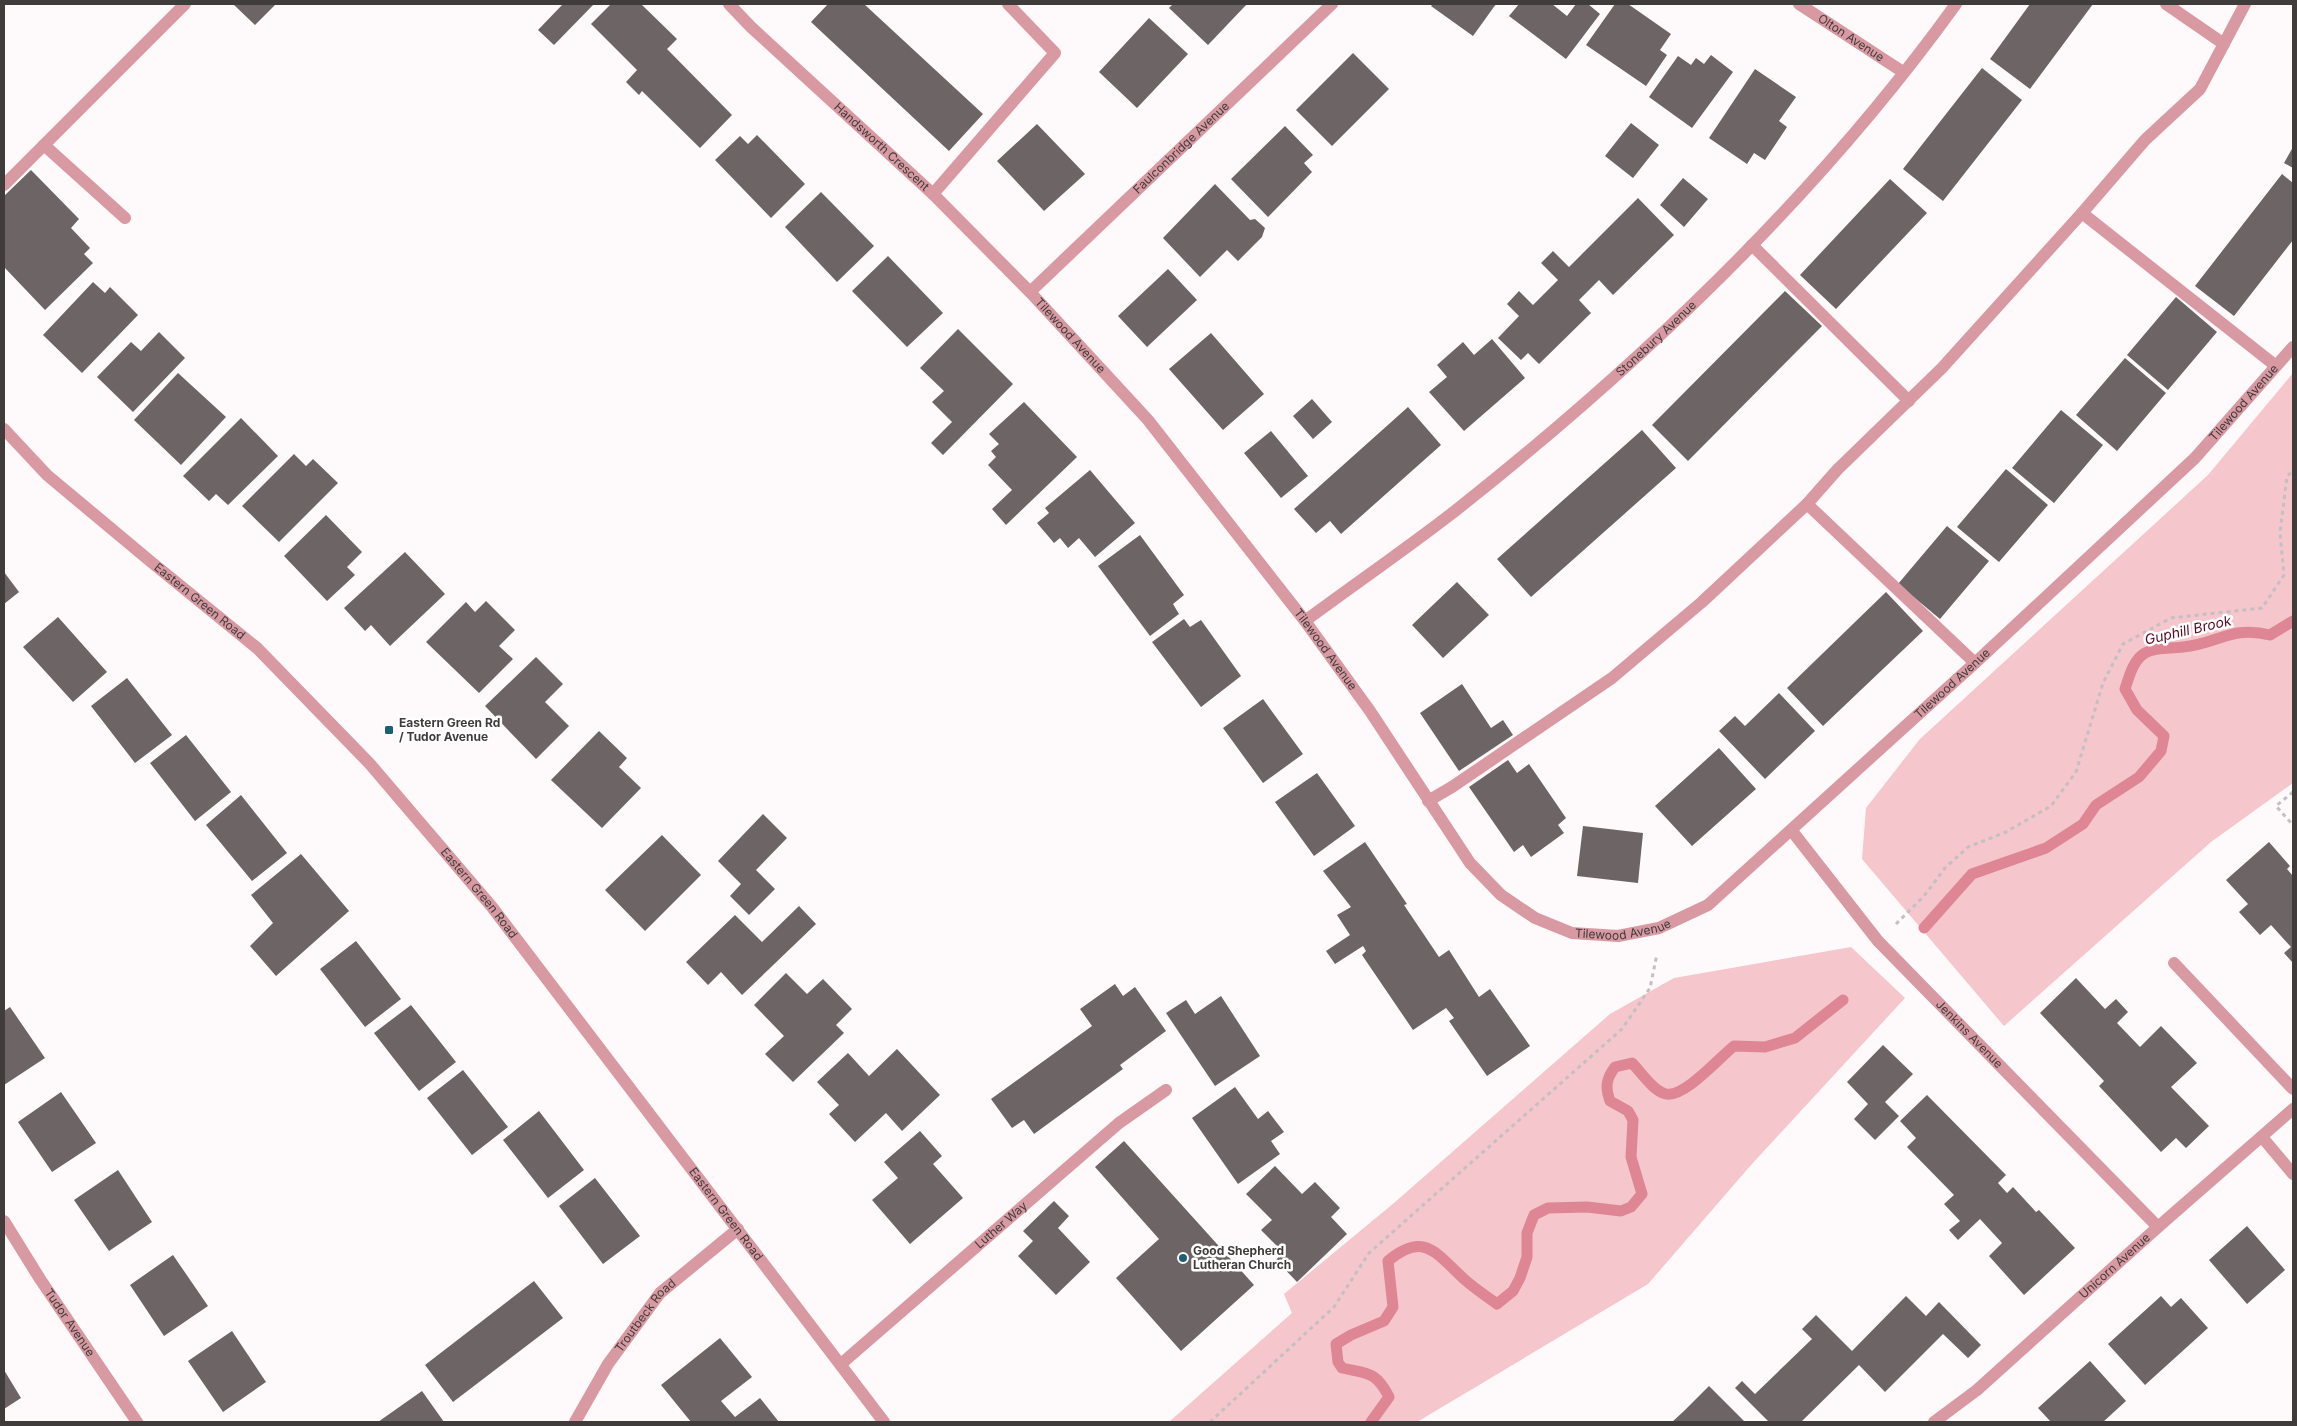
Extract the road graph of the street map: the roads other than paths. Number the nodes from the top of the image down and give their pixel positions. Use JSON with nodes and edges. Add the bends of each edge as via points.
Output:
{"nodes":[{"id":1,"x":185,"y":4,"type":"edge"},
{"id":2,"x":729,"y":4,"type":"edge"},
{"id":3,"x":1008,"y":4,"type":"edge"},
{"id":4,"x":1332,"y":4,"type":"edge"},
{"id":5,"x":1800,"y":4,"type":"edge"},
{"id":6,"x":1956,"y":4,"type":"edge"},
{"id":7,"x":2166,"y":4,"type":"edge"},
{"id":8,"x":2245,"y":4,"type":"edge"},
{"id":9,"x":2224,"y":44,"type":"junction"},
{"id":10,"x":1903,"y":72,"type":"junction"},
{"id":11,"x":44,"y":145,"type":"junction"},
{"id":12,"x":4,"y":185,"type":"edge"},
{"id":13,"x":932,"y":194,"type":"junction"},
{"id":14,"x":2082,"y":214,"type":"junction"},
{"id":15,"x":125,"y":218,"type":"dead end"},
{"id":16,"x":1752,"y":245,"type":"junction"},
{"id":17,"x":1030,"y":292,"type":"junction"},
{"id":18,"x":2293,"y":347,"type":"edge"},
{"id":19,"x":2276,"y":366,"type":"junction"},
{"id":20,"x":1909,"y":401,"type":"junction"},
{"id":21,"x":4,"y":429,"type":"edge"},
{"id":22,"x":1807,"y":504,"type":"junction"},
{"id":23,"x":1305,"y":621,"type":"junction"},
{"id":24,"x":1975,"y":663,"type":"junction"},
{"id":25,"x":1428,"y":801,"type":"junction"},
{"id":26,"x":1792,"y":830,"type":"junction"},
{"id":27,"x":2174,"y":963,"type":"dead end"},
{"id":28,"x":2293,"y":1089,"type":"edge"},
{"id":29,"x":1166,"y":1090,"type":"dead end"},
{"id":30,"x":2293,"y":1109,"type":"edge"},
{"id":31,"x":2262,"y":1138,"type":"junction"},
{"id":32,"x":2293,"y":1174,"type":"edge"},
{"id":33,"x":4,"y":1221,"type":"edge"},
{"id":34,"x":2158,"y":1226,"type":"junction"},
{"id":35,"x":738,"y":1229,"type":"junction"},
{"id":36,"x":841,"y":1364,"type":"junction"},
{"id":37,"x":137,"y":1422,"type":"edge"},
{"id":38,"x":575,"y":1422,"type":"edge"},
{"id":39,"x":884,"y":1422,"type":"edge"},
{"id":40,"x":1934,"y":1422,"type":"edge"}],
"edges":[{"from":1,"to":11,"type":"street"},
{"from":2,"to":13,"type":"street","name":"Handsworth Crescent"},
{"from":3,"to":13,"type":"street","via":[[1055,53]]},
{"from":4,"to":17,"type":"street","name":"Faulconbridge Avenue"},
{"from":5,"to":10,"type":"street","name":"Olton Avenue"},
{"from":6,"to":10,"type":"street","name":"Stonebury Avenue"},
{"from":7,"to":9,"type":"street"},
{"from":8,"to":9,"type":"street"},
{"from":9,"to":14,"type":"street","via":[[2200,89],[2145,140]]},
{"from":10,"to":16,"type":"street","name":"Stonebury Avenue","via":[[1822,171]]},
{"from":11,"to":12,"type":"street"},
{"from":11,"to":15,"type":"street"},
{"from":13,"to":17,"type":"street","name":"Handsworth Crescent"},
{"from":14,"to":19,"type":"street"},
{"from":14,"to":20,"type":"street"},
{"from":16,"to":20,"type":"street"},
{"from":16,"to":23,"type":"street","name":"Stonebury Avenue","via":[[1597,392],[1454,511]]},
{"from":17,"to":23,"type":"street","name":"Tilewood Avenue","via":[[1148,420]]},
{"from":18,"to":19,"type":"street","name":"Tilewood Avenue"},
{"from":19,"to":24,"type":"street","name":"Tilewood Avenue","via":[[2195,458]]},
{"from":20,"to":22,"type":"street","via":[[1837,470]]},
{"from":21,"to":35,"type":"street","name":"Eastern Green Road","via":[[47,475],[257,648],[370,764],[492,907]]},
{"from":22,"to":24,"type":"street"},
{"from":22,"to":25,"type":"street","via":[[1702,602],[1612,678]]},
{"from":23,"to":25,"type":"street","name":"Tilewood Avenue","via":[[1370,711]]},
{"from":24,"to":26,"type":"street","name":"Tilewood Avenue"},
{"from":25,"to":26,"type":"street","name":"Tilewood Avenue","via":[[1470,863],[1501,895],[1535,918],[1572,933],[1618,936],[1659,928],[1708,906]]},
{"from":26,"to":34,"type":"street","name":"Jenkins Avenue","via":[[1878,941]]},
{"from":27,"to":28,"type":"street"},
{"from":29,"to":36,"type":"street","name":"Luther Way","via":[[1119,1123]]},
{"from":30,"to":31,"type":"street","name":"Unicorn Avenue"},
{"from":31,"to":32,"type":"street"},
{"from":31,"to":34,"type":"street","name":"Unicorn Avenue"},
{"from":33,"to":37,"type":"street","name":"Tudor Avenue"},
{"from":34,"to":40,"type":"street","name":"Unicorn Avenue","via":[[1977,1390]]},
{"from":35,"to":36,"type":"street","name":"Eastern Green Road"},
{"from":35,"to":38,"type":"street","name":"Troutbeck Road","via":[[660,1293],[608,1364]]},
{"from":36,"to":39,"type":"street","name":"Eastern Green Road"}]}
